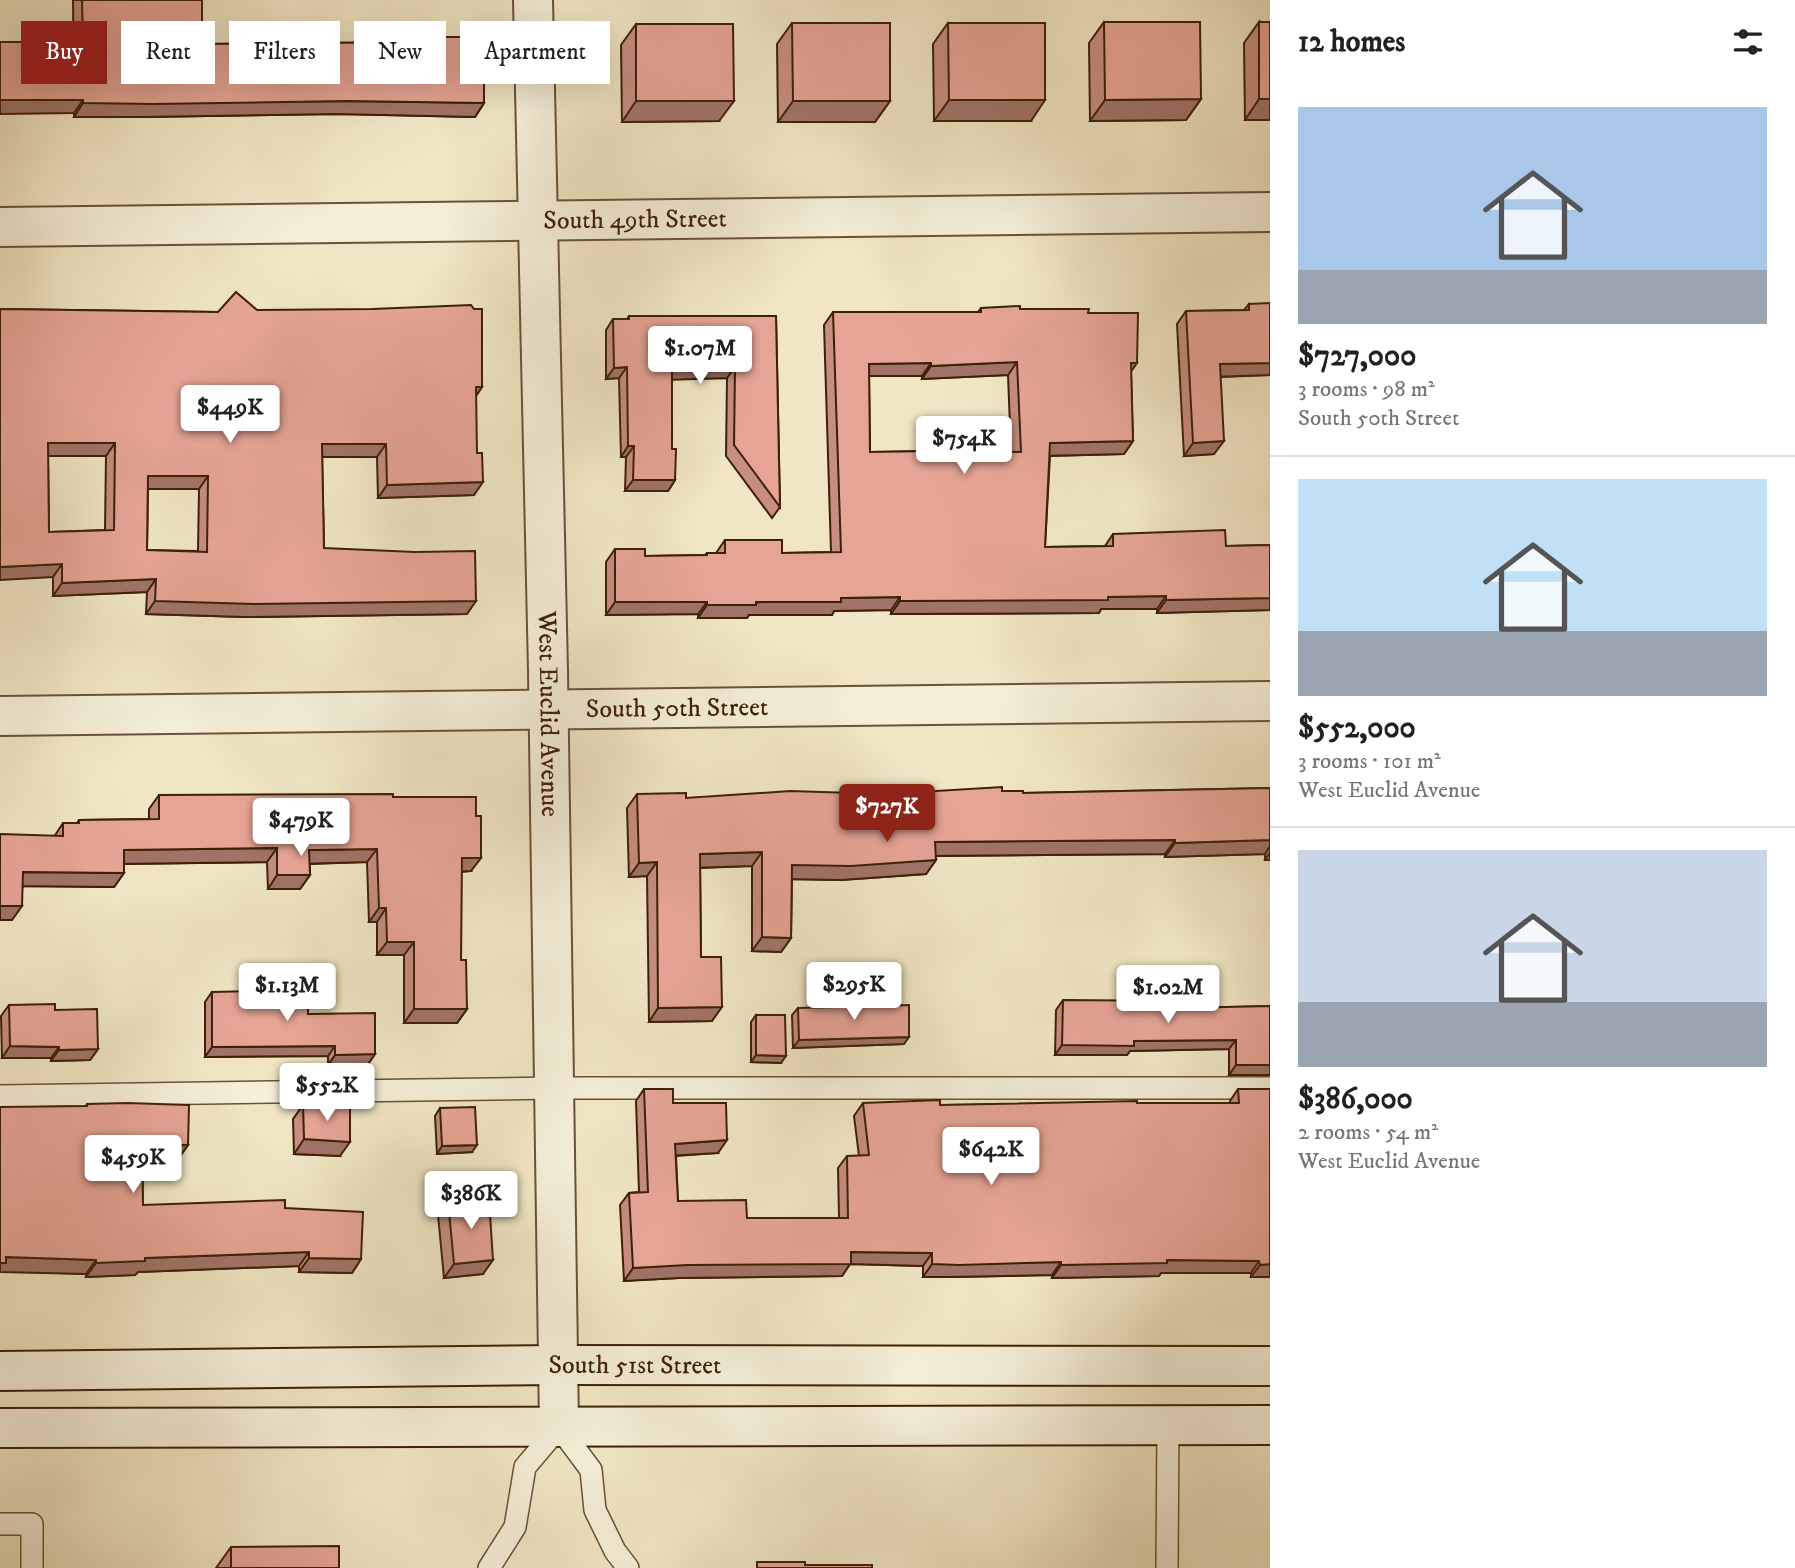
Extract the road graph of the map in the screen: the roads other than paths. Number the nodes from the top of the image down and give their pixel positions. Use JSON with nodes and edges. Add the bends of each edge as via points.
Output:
{"nodes":[{"id":1,"x":533,"y":0,"type":"edge"},
{"id":2,"x":1270,"y":212,"type":"edge"},
{"id":3,"x":537,"y":221,"type":"junction"},
{"id":4,"x":0,"y":227,"type":"edge"},
{"id":5,"x":1270,"y":701,"type":"edge"},
{"id":6,"x":548,"y":711,"type":"junction"},
{"id":7,"x":0,"y":716,"type":"edge"},
{"id":8,"x":554,"y":1088,"type":"junction"},
{"id":9,"x":1270,"y":1088,"type":"edge"},
{"id":10,"x":0,"y":1096,"type":"edge"},
{"id":11,"x":558,"y":1364,"type":"junction"},
{"id":12,"x":1270,"y":1366,"type":"edge"},
{"id":13,"x":0,"y":1371,"type":"edge"},
{"id":14,"x":1168,"y":1425,"type":"junction"},
{"id":15,"x":1270,"y":1425,"type":"edge"},
{"id":16,"x":559,"y":1427,"type":"junction"},
{"id":17,"x":0,"y":1428,"type":"edge"},
{"id":18,"x":0,"y":1524,"type":"edge"},
{"id":19,"x":32,"y":1568,"type":"edge"},
{"id":20,"x":489,"y":1568,"type":"edge"},
{"id":21,"x":628,"y":1568,"type":"edge"},
{"id":22,"x":1167,"y":1568,"type":"edge"}],
"edges":[{"from":1,"to":3,"type":"street","name":"West Euclid Avenue"},
{"from":2,"to":3,"type":"street","name":"South 49th Street"},
{"from":3,"to":4,"type":"street","name":"South 49th Street"},
{"from":3,"to":6,"type":"street","name":"West Euclid Avenue"},
{"from":5,"to":6,"type":"street","name":"South 50th Street"},
{"from":6,"to":7,"type":"street","name":"South 50th Street"},
{"from":6,"to":8,"type":"street","name":"West Euclid Avenue"},
{"from":8,"to":9,"type":"lane"},
{"from":8,"to":10,"type":"lane"},
{"from":8,"to":11,"type":"street","name":"West Euclid Avenue"},
{"from":11,"to":12,"type":"street","name":"South 51st Street"},
{"from":11,"to":13,"type":"street","name":"South 51st Street"},
{"from":11,"to":16,"type":"street","name":"West Euclid Avenue"},
{"from":14,"to":15,"type":"street"},
{"from":14,"to":16,"type":"street"},
{"from":14,"to":22,"type":"lane"},
{"from":16,"to":17,"type":"street"},
{"from":16,"to":20,"type":"lane","via":[[525,1467],[515,1527]]},
{"from":16,"to":21,"type":"lane","via":[[591,1469],[595,1510]]},
{"from":18,"to":19,"type":"lane","via":[[32,1524]]}]}
